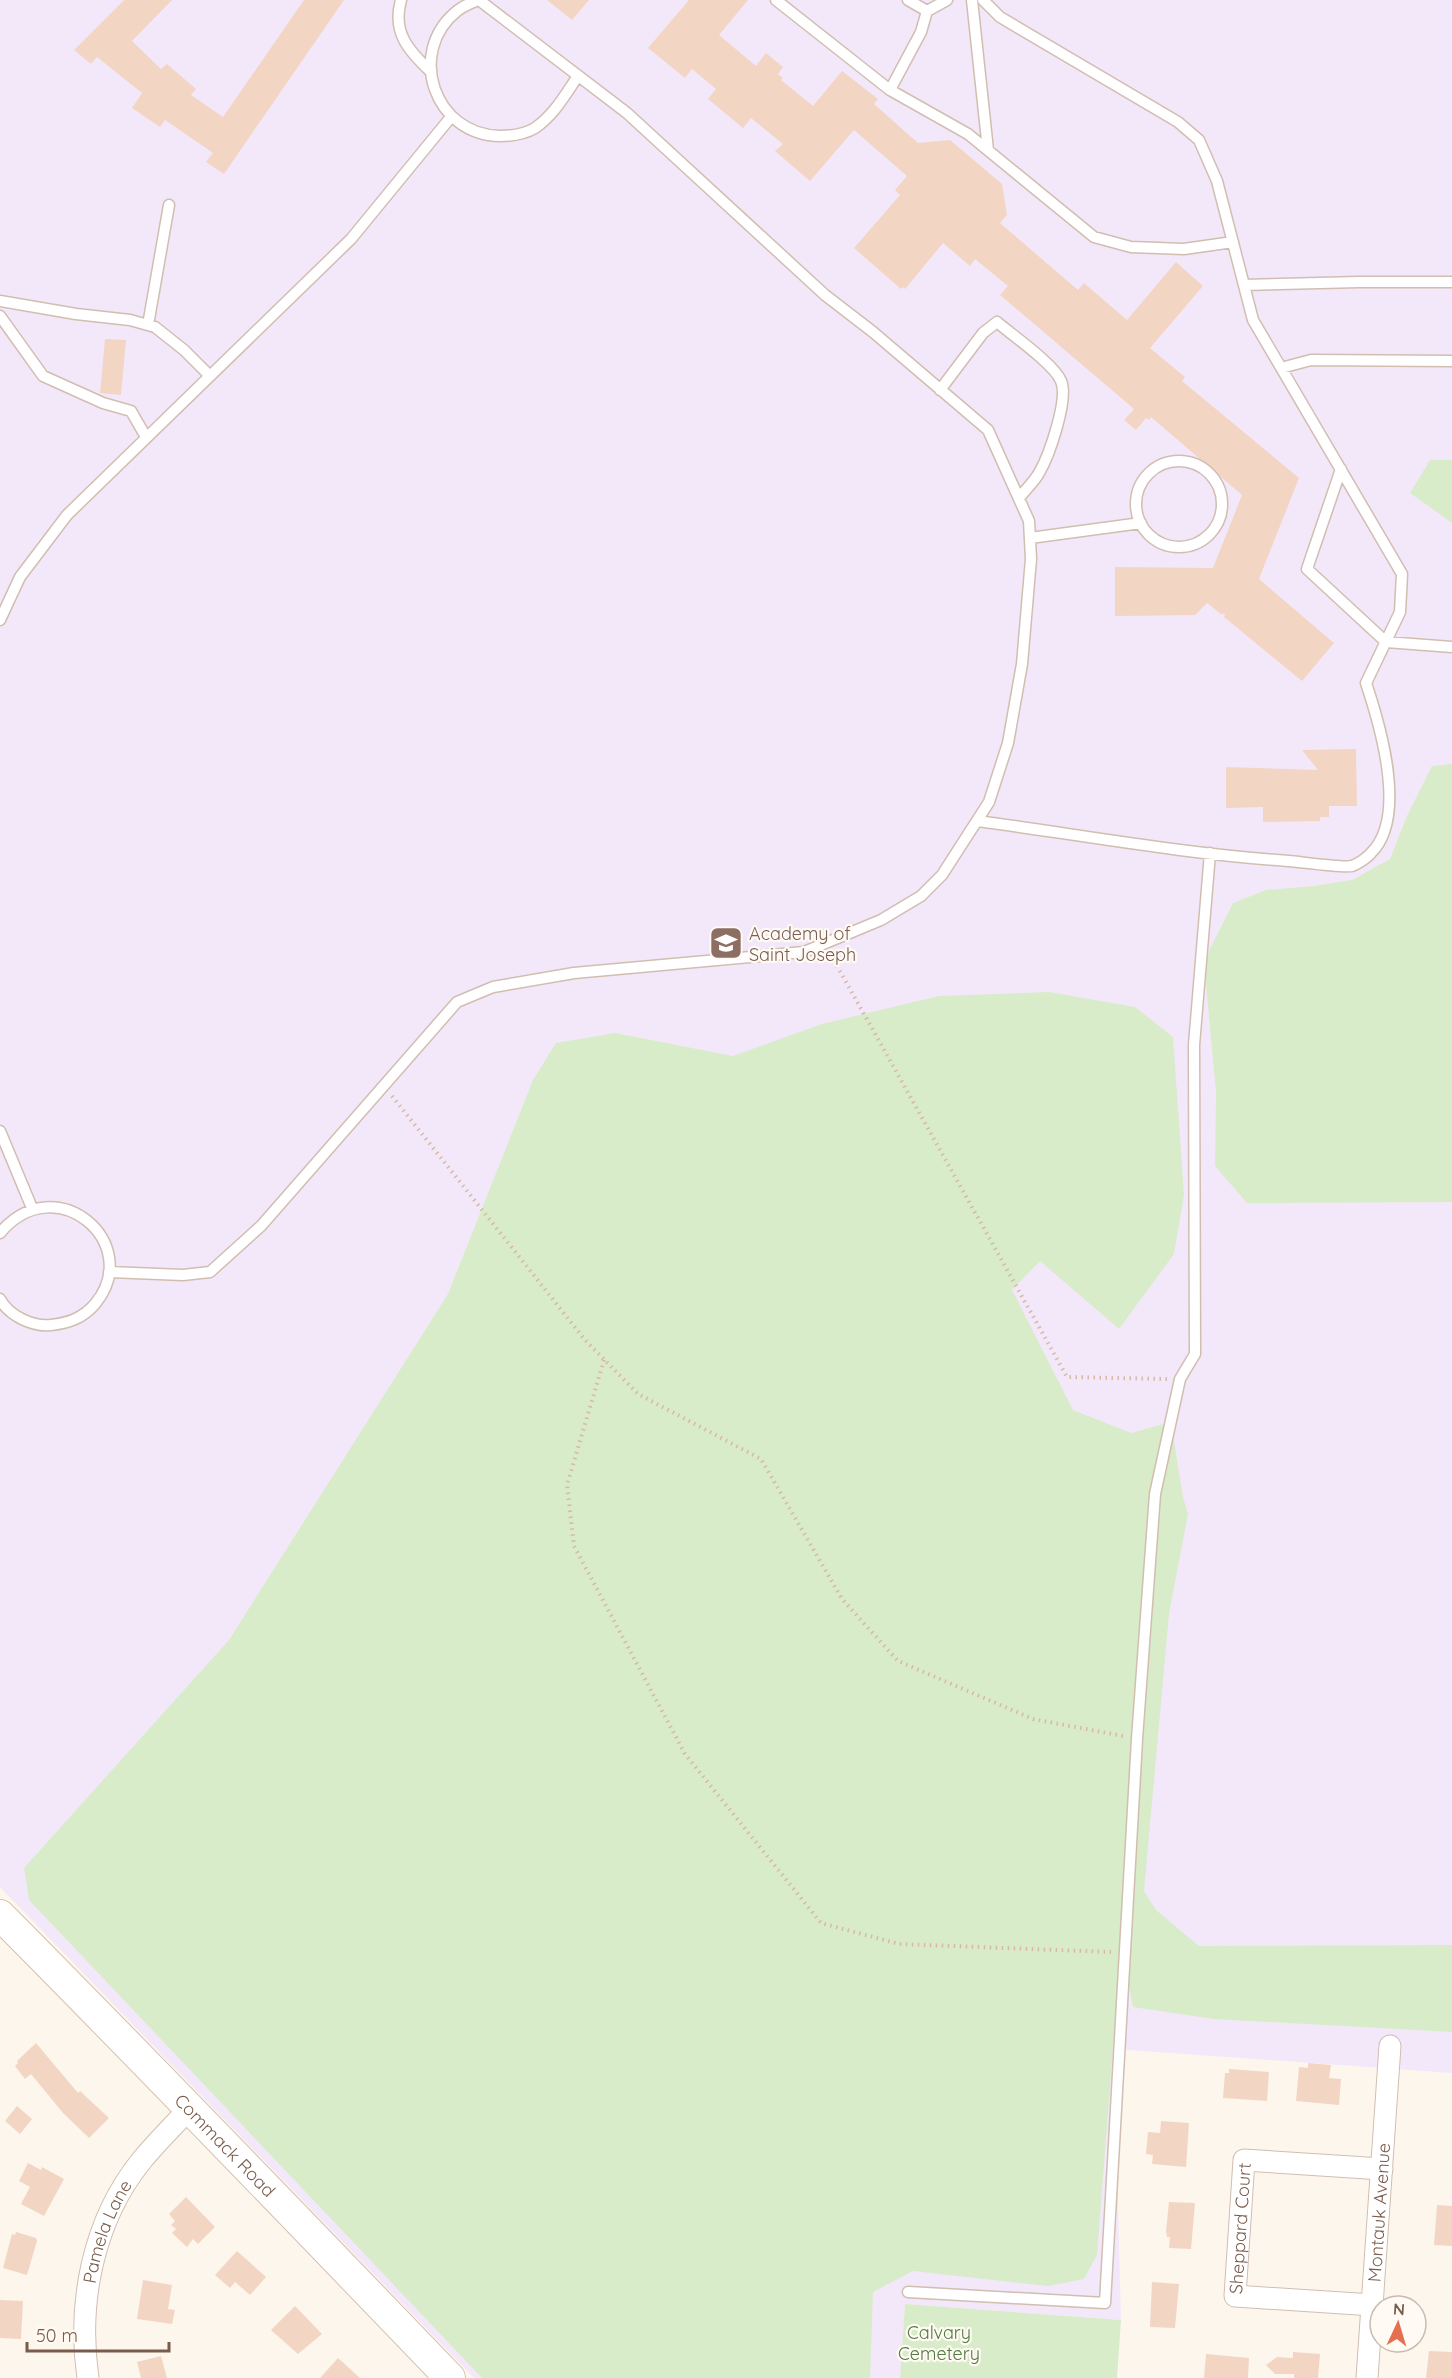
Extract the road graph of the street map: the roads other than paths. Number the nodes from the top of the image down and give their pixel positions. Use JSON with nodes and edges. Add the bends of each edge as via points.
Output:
{"nodes":[{"id":1,"x":401,"y":0,"type":"edge"},
{"id":2,"x":478,"y":0,"type":"edge"},
{"id":3,"x":776,"y":0,"type":"edge"},
{"id":4,"x":908,"y":0,"type":"edge"},
{"id":5,"x":946,"y":0,"type":"edge"},
{"id":6,"x":972,"y":0,"type":"edge"},
{"id":7,"x":983,"y":0,"type":"edge"},
{"id":8,"x":927,"y":11,"type":"junction"},
{"id":9,"x":430,"y":71,"type":"junction"},
{"id":10,"x":578,"y":76,"type":"junction"},
{"id":11,"x":890,"y":90,"type":"junction"},
{"id":12,"x":451,"y":117,"type":"junction"},
{"id":13,"x":988,"y":150,"type":"junction"},
{"id":14,"x":169,"y":205,"type":"dead end"},
{"id":15,"x":1233,"y":242,"type":"junction"},
{"id":16,"x":1452,"y":282,"type":"edge"},
{"id":17,"x":1244,"y":285,"type":"junction"},
{"id":18,"x":0,"y":300,"type":"edge"},
{"id":19,"x":0,"y":316,"type":"edge"},
{"id":20,"x":148,"y":325,"type":"junction"},
{"id":21,"x":1452,"y":361,"type":"edge"},
{"id":22,"x":1281,"y":368,"type":"junction"},
{"id":23,"x":210,"y":376,"type":"junction"},
{"id":24,"x":940,"y":390,"type":"junction"},
{"id":25,"x":146,"y":437,"type":"junction"},
{"id":26,"x":1341,"y":470,"type":"junction"},
{"id":27,"x":1019,"y":498,"type":"junction"},
{"id":28,"x":1141,"y":523,"type":"junction"},
{"id":29,"x":1030,"y":538,"type":"junction"},
{"id":30,"x":0,"y":620,"type":"edge"},
{"id":31,"x":1386,"y":642,"type":"junction"},
{"id":32,"x":1452,"y":647,"type":"edge"},
{"id":33,"x":978,"y":821,"type":"junction"},
{"id":34,"x":1210,"y":853,"type":"junction"},
{"id":35,"x":0,"y":1131,"type":"edge"},
{"id":36,"x":32,"y":1208,"type":"junction"},
{"id":37,"x":0,"y":1233,"type":"edge"},
{"id":38,"x":109,"y":1272,"type":"junction"},
{"id":39,"x":0,"y":1299,"type":"edge"},
{"id":40,"x":0,"y":1915,"type":"edge"},
{"id":41,"x":1390,"y":2046,"type":"dead end"},
{"id":42,"x":189,"y":2109,"type":"junction"},
{"id":43,"x":1382,"y":2169,"type":"junction"},
{"id":44,"x":908,"y":2292,"type":"dead end"},
{"id":45,"x":1374,"y":2294,"type":"edge"},
{"id":46,"x":1368,"y":2304,"type":"edge"},
{"id":47,"x":1369,"y":2354,"type":"edge"},
{"id":48,"x":88,"y":2378,"type":"edge"},
{"id":49,"x":450,"y":2378,"type":"edge"},
{"id":50,"x":1367,"y":2378,"type":"edge"}],
"edges":[{"from":1,"to":9,"type":"lane","via":[[397,17],[408,50]]},
{"from":2,"to":9,"type":"lane","via":[[458,10],[442,27],[432,48]]},
{"from":2,"to":10,"type":"lane"},
{"from":3,"to":11,"type":"lane"},
{"from":4,"to":8,"type":"lane"},
{"from":5,"to":8,"type":"lane"},
{"from":6,"to":13,"type":"lane"},
{"from":7,"to":15,"type":"lane","via":[[1000,17],[1178,122],[1199,140],[1217,181]]},
{"from":8,"to":11,"type":"lane","via":[[921,32]]},
{"from":9,"to":12,"type":"lane","via":[[435,93]]},
{"from":10,"to":12,"type":"lane","via":[[551,115],[522,133],[487,136]]},
{"from":10,"to":24,"type":"lane","via":[[627,113],[825,295]]},
{"from":11,"to":13,"type":"lane","via":[[968,134]]},
{"from":12,"to":23,"type":"lane","via":[[351,238]]},
{"from":13,"to":15,"type":"lane","via":[[1094,237],[1131,247],[1184,249]]},
{"from":14,"to":20,"type":"lane"},
{"from":15,"to":17,"type":"lane"},
{"from":16,"to":17,"type":"lane"},
{"from":17,"to":22,"type":"lane","via":[[1253,320]]},
{"from":18,"to":20,"type":"lane"},
{"from":19,"to":25,"type":"lane","via":[[43,376],[131,411]]},
{"from":20,"to":23,"type":"lane","via":[[184,350]]},
{"from":21,"to":22,"type":"lane","via":[[1311,360]]},
{"from":22,"to":26,"type":"lane"},
{"from":23,"to":25,"type":"lane"},
{"from":24,"to":27,"type":"lane","via":[[988,430]]},
{"from":24,"to":27,"type":"lane","via":[[983,333],[997,322],[1047,363],[1062,381],[1062,401],[1051,448],[1038,475]]},
{"from":25,"to":30,"type":"lane","via":[[67,515],[20,576]]},
{"from":26,"to":31,"type":"lane","via":[[1402,574],[1400,612]]},
{"from":26,"to":31,"type":"lane","via":[[1307,569]]},
{"from":27,"to":29,"type":"lane","via":[[1029,521]]},
{"from":28,"to":28,"type":"lane","via":[[1136,502],[1138,489],[1157,467],[1185,461],[1198,465],[1218,486],[1221,514],[1206,538],[1194,544],[1166,545],[1153,539]]},
{"from":28,"to":29,"type":"lane"},
{"from":29,"to":33,"type":"lane","via":[[1022,664],[1008,743],[989,802]]},
{"from":31,"to":32,"type":"lane"},
{"from":31,"to":34,"type":"lane","via":[[1366,683],[1380,727],[1390,782],[1385,827],[1371,855],[1352,866]]},
{"from":33,"to":34,"type":"lane"},
{"from":33,"to":38,"type":"lane","via":[[942,875],[921,896],[881,920],[804,952],[574,973],[493,987],[457,1002],[261,1226],[210,1272]]},
{"from":34,"to":44,"type":"lane","via":[[1194,1045],[1195,1354],[1180,1379],[1155,1494],[1105,2303]]},
{"from":35,"to":36,"type":"lane"},
{"from":36,"to":37,"type":"lane","via":[[11,1220]]},
{"from":36,"to":38,"type":"lane","via":[[55,1206],[87,1220],[107,1248]]},
{"from":38,"to":39,"type":"lane","via":[[102,1294],[87,1312],[67,1323],[44,1326],[21,1319]]},
{"from":40,"to":42,"type":"street","name":"Commack Road"},
{"from":41,"to":43,"type":"street","name":"Montauk Avenue"},
{"from":42,"to":48,"type":"street","name":"Pamela Lane","via":[[141,2161],[111,2209],[92,2262],[84,2318]]},
{"from":42,"to":49,"type":"street","name":"Commack Road"},
{"from":43,"to":45,"type":"street","name":"Montauk Avenue"},
{"from":43,"to":46,"type":"street","name":"Sheppard Court","via":[[1244,2160],[1235,2296]]},
{"from":47,"to":50,"type":"street","name":"Montauk Avenue"}]}
